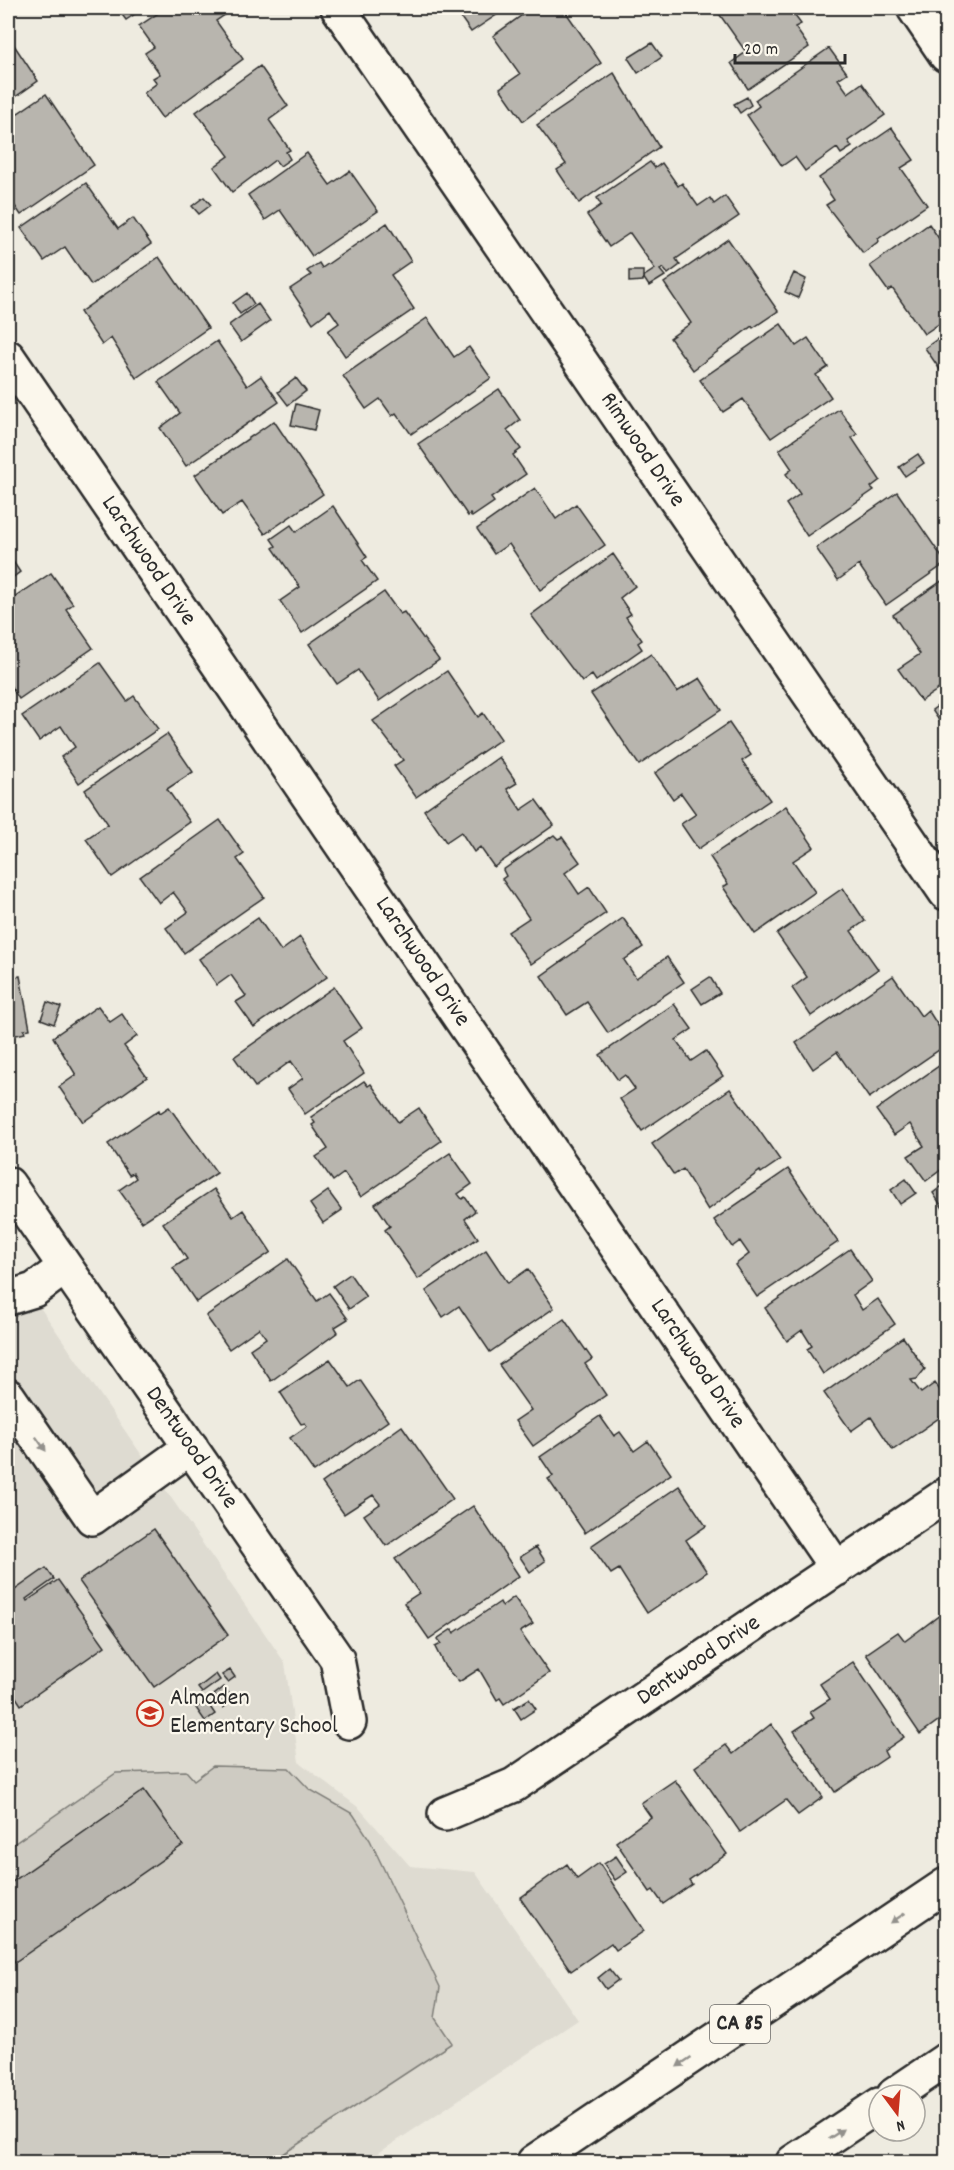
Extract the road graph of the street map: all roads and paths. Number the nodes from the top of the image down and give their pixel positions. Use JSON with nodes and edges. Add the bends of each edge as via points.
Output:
{"nodes":[{"id":1,"x":338,"y":8,"type":"edge"},
{"id":2,"x":914,"y":8,"type":"edge"},
{"id":3,"x":946,"y":55,"type":"edge"},
{"id":4,"x":8,"y":357,"type":"edge"},
{"id":5,"x":946,"y":893,"type":"edge"},
{"id":6,"x":8,"y":1184,"type":"edge"},
{"id":7,"x":65,"y":1267,"type":"junction"},
{"id":8,"x":8,"y":1298,"type":"edge"},
{"id":9,"x":8,"y":1396,"type":"edge"},
{"id":10,"x":191,"y":1447,"type":"junction"},
{"id":11,"x":946,"y":1495,"type":"edge"},
{"id":12,"x":837,"y":1569,"type":"junction"},
{"id":13,"x":349,"y":1722,"type":"dead end"},
{"id":14,"x":445,"y":1814,"type":"dead end"},
{"id":15,"x":946,"y":1885,"type":"edge"},
{"id":16,"x":946,"y":2060,"type":"edge"},
{"id":17,"x":912,"y":2083,"type":"edge"},
{"id":18,"x":867,"y":2113,"type":"edge"},
{"id":19,"x":534,"y":2163,"type":"edge"},
{"id":20,"x":793,"y":2163,"type":"edge"}],
"edges":[{"from":1,"to":5,"type":"main road","name":"Rimwood Drive"},
{"from":2,"to":3,"type":"main road"},
{"from":4,"to":12,"type":"main road","name":"Larchwood Drive"},
{"from":6,"to":7,"type":"main road","name":"Dentwood Drive"},
{"from":7,"to":8,"type":"main road","via":[[34,1290]]},
{"from":7,"to":10,"type":"main road","name":"Dentwood Drive"},
{"from":9,"to":10,"type":"main road","one_way":true,"via":[[92,1518]]},
{"from":10,"to":13,"type":"main road","name":"Dentwood Drive","via":[[337,1659]]},
{"from":11,"to":12,"type":"main road","name":"Dentwood Drive"},
{"from":12,"to":14,"type":"main road","name":"Dentwood Drive","via":[[514,1785]]},
{"from":15,"to":19,"type":"main road","number":"CA 85","one_way":true},
{"from":16,"to":17,"type":"main road"},
{"from":20,"to":18,"type":"main road","one_way":true}]}
